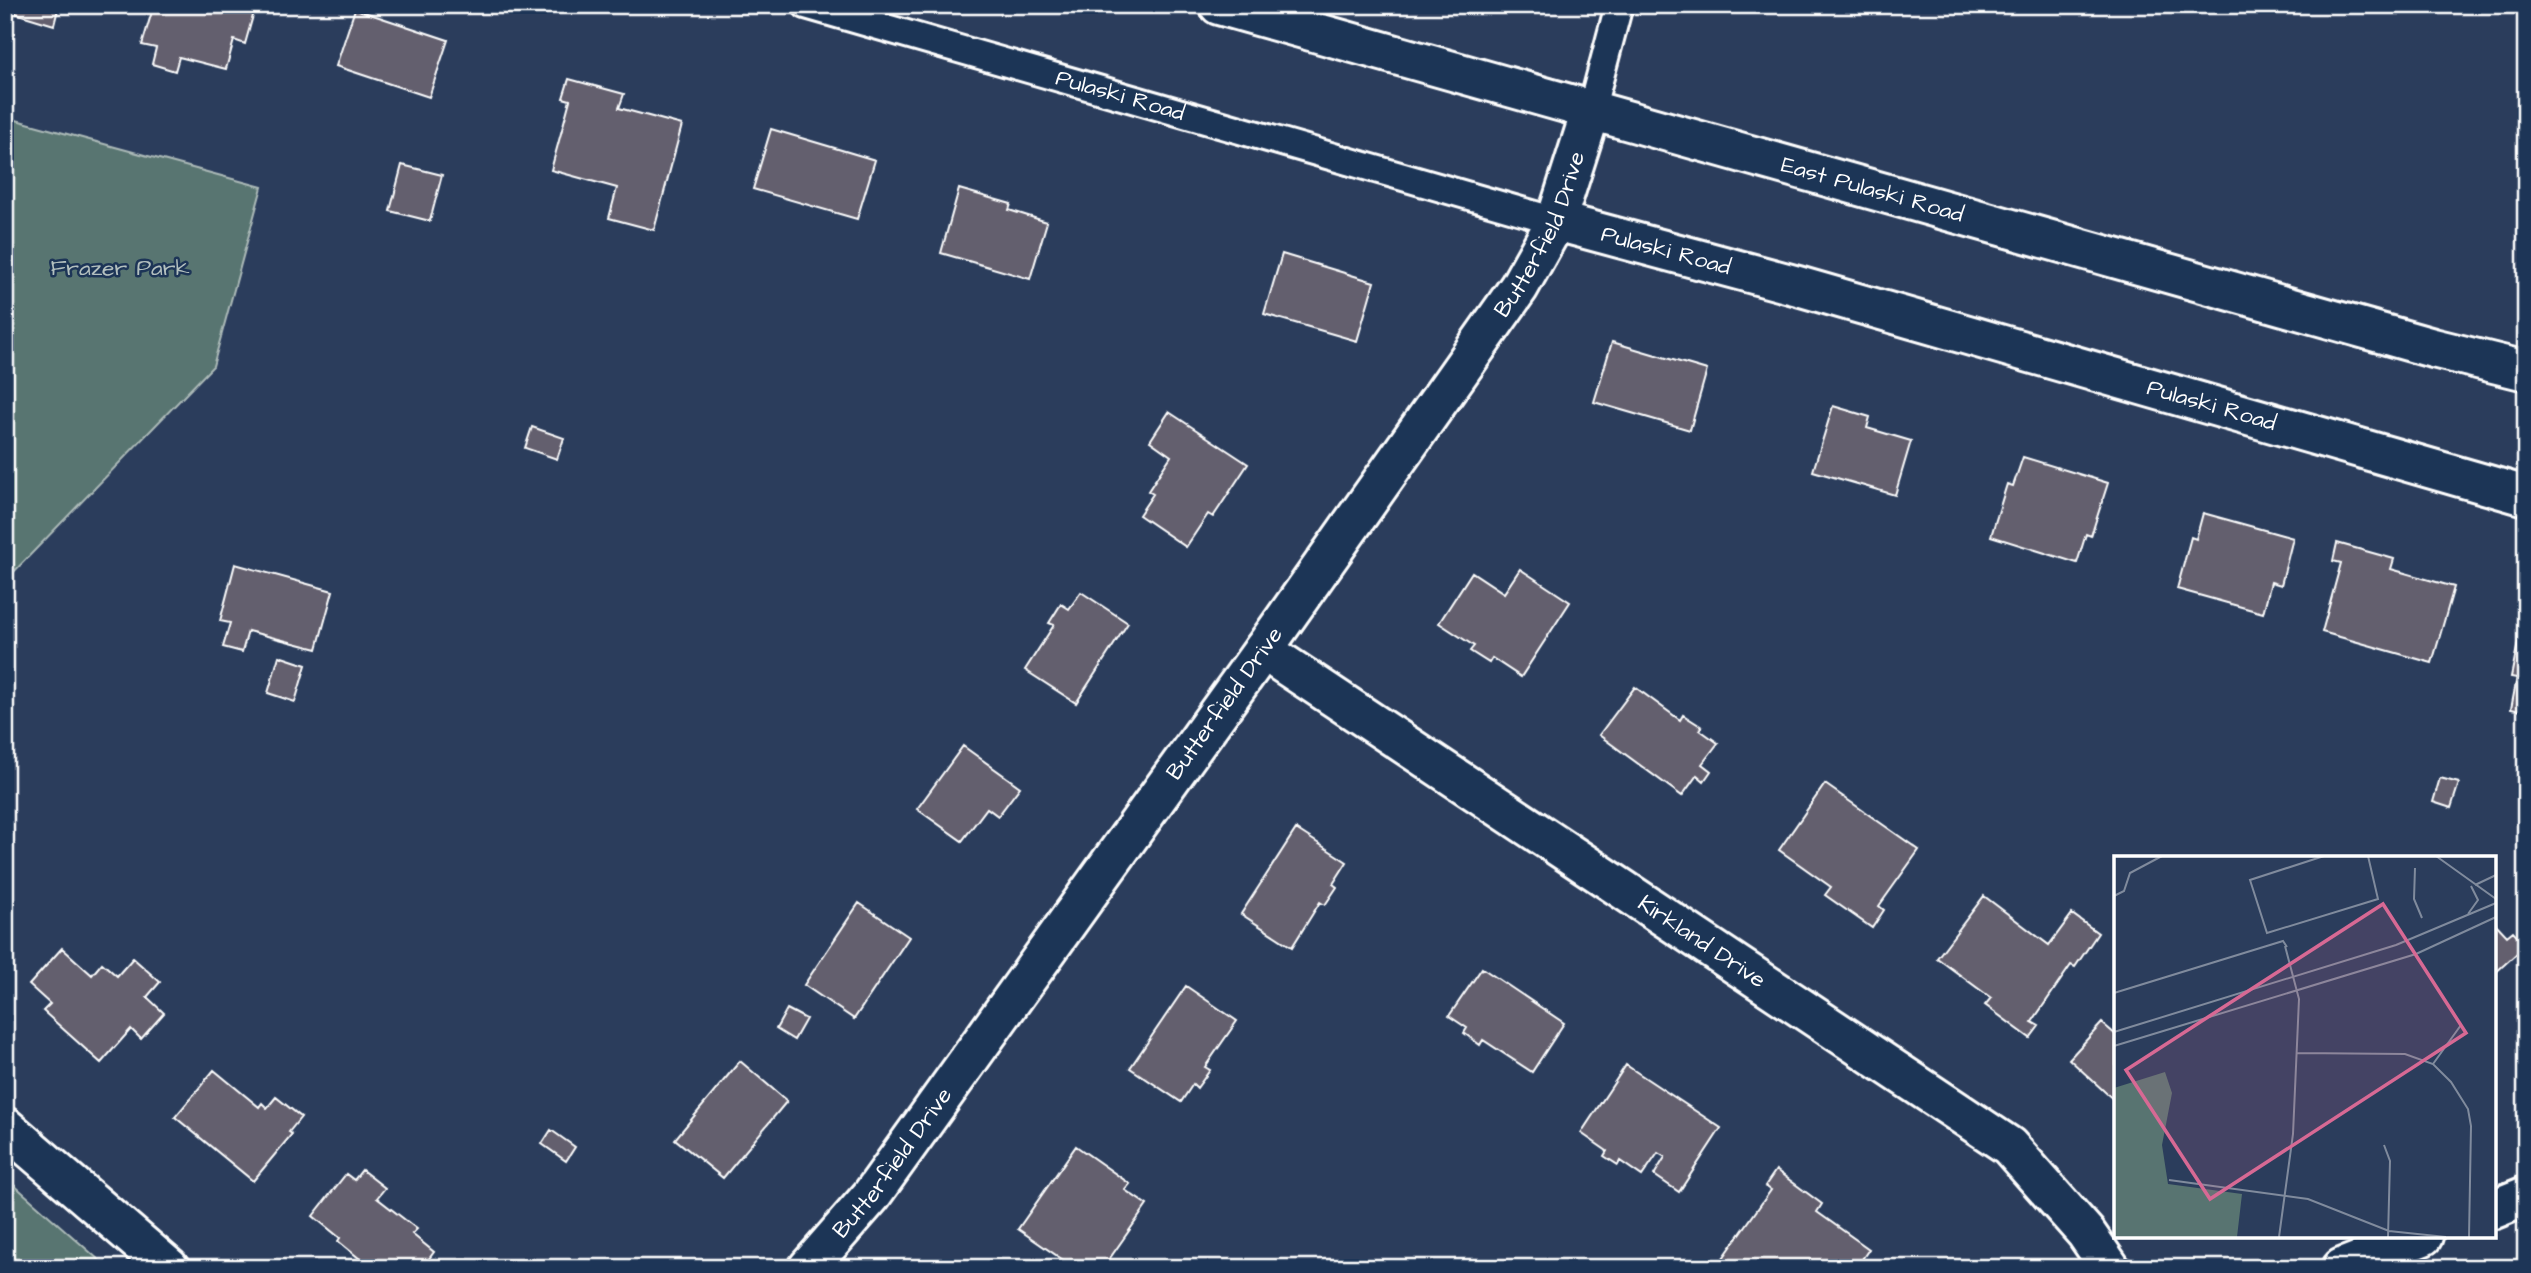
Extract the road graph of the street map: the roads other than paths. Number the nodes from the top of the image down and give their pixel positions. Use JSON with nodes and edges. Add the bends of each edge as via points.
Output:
{"nodes":[{"id":1,"x":806,"y":5,"type":"edge"},
{"id":2,"x":1219,"y":5,"type":"edge"},
{"id":3,"x":1619,"y":5,"type":"edge"},
{"id":4,"x":1591,"y":111,"type":"junction"},
{"id":5,"x":1556,"y":221,"type":"junction"},
{"id":6,"x":2526,"y":371,"type":"edge"},
{"id":7,"x":2526,"y":496,"type":"edge"},
{"id":8,"x":1263,"y":650,"type":"junction"},
{"id":9,"x":5,"y":1127,"type":"edge"},
{"id":10,"x":2526,"y":1196,"type":"edge"},
{"id":11,"x":2496,"y":1208,"type":"edge"},
{"id":12,"x":2418,"y":1238,"type":"edge"},
{"id":13,"x":169,"y":1268,"type":"edge"},
{"id":14,"x":808,"y":1268,"type":"edge"},
{"id":15,"x":2110,"y":1268,"type":"edge"},
{"id":16,"x":2342,"y":1268,"type":"edge"}],
"edges":[{"from":1,"to":5,"type":"lane","name":"Pulaski Road"},
{"from":2,"to":4,"type":"street","name":"East Pulaski Road"},
{"from":3,"to":4,"type":"lane"},
{"from":4,"to":5,"type":"street","name":"Butterfield Drive"},
{"from":4,"to":6,"type":"street","name":"East Pulaski Road"},
{"from":5,"to":7,"type":"street","name":"Pulaski Road"},
{"from":5,"to":8,"type":"street","name":"Butterfield Drive","via":[[1519,287]]},
{"from":8,"to":14,"type":"street","name":"Butterfield Drive","via":[[871,1195]]},
{"from":8,"to":15,"type":"street","name":"Kirkland Drive","via":[[2009,1146],[2086,1233]]},
{"from":9,"to":13,"type":"street"},
{"from":10,"to":11,"type":"street"},
{"from":12,"to":16,"type":"street"}]}
